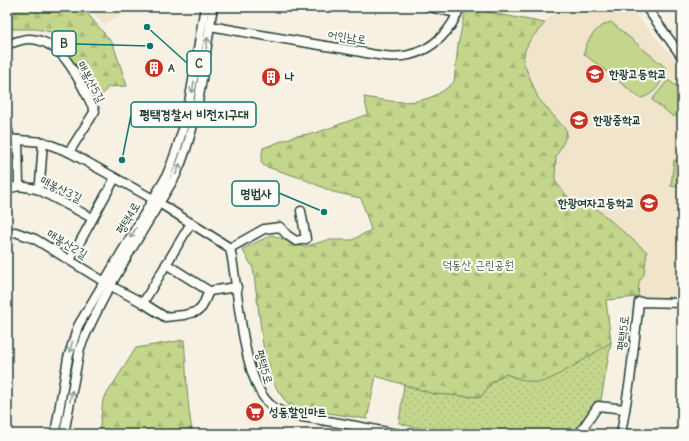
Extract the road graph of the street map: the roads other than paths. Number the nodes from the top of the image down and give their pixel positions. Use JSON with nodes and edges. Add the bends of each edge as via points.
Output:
{"nodes":[{"id":1,"x":205,"y":7,"type":"edge"},
{"id":2,"x":214,"y":7,"type":"edge"},
{"id":3,"x":429,"y":7,"type":"edge"},
{"id":4,"x":646,"y":7,"type":"edge"},
{"id":5,"x":459,"y":10,"type":"edge"},
{"id":6,"x":210,"y":26,"type":"junction"},
{"id":7,"x":7,"y":44,"type":"edge"},
{"id":8,"x":682,"y":57,"type":"edge"},
{"id":9,"x":7,"y":127,"type":"edge"},
{"id":10,"x":8,"y":139,"type":"edge"},
{"id":11,"x":18,"y":140,"type":"junction"},
{"id":12,"x":43,"y":142,"type":"junction"},
{"id":13,"x":69,"y":152,"type":"junction"},
{"id":14,"x":115,"y":178,"type":"junction"},
{"id":15,"x":19,"y":186,"type":"junction"},
{"id":16,"x":7,"y":189,"type":"edge"},
{"id":17,"x":37,"y":189,"type":"junction"},
{"id":18,"x":156,"y":201,"type":"junction"},
{"id":19,"x":301,"y":211,"type":"dead end"},
{"id":20,"x":92,"y":218,"type":"junction"},
{"id":21,"x":191,"y":223,"type":"junction"},
{"id":22,"x":7,"y":234,"type":"edge"},
{"id":23,"x":230,"y":248,"type":"junction"},
{"id":24,"x":70,"y":260,"type":"junction"},
{"id":25,"x":166,"y":264,"type":"junction"},
{"id":26,"x":107,"y":284,"type":"junction"},
{"id":27,"x":237,"y":287,"type":"junction"},
{"id":28,"x":209,"y":291,"type":"junction"},
{"id":29,"x":143,"y":303,"type":"junction"},
{"id":30,"x":682,"y":303,"type":"edge"},
{"id":31,"x":625,"y":410,"type":"junction"},
{"id":32,"x":55,"y":434,"type":"edge"},
{"id":33,"x":64,"y":434,"type":"edge"},
{"id":34,"x":398,"y":434,"type":"edge"},
{"id":35,"x":579,"y":434,"type":"edge"},
{"id":36,"x":621,"y":434,"type":"edge"}],
"edges":[{"from":1,"to":18,"type":"street","name":"평택4로","one_way":true,"via":[[190,104],[174,159]]},
{"from":2,"to":6,"type":"street","name":"평택4로"},
{"from":3,"to":5,"type":"street"},
{"from":4,"to":8,"type":"street"},
{"from":5,"to":6,"type":"street","name":"어인남로","via":[[447,32],[426,49],[408,56],[375,54]]},
{"from":18,"to":6,"type":"street","name":"평택4로","one_way":true,"via":[[179,169],[195,116]]},
{"from":7,"to":13,"type":"street","name":"매봉산5길","via":[[28,39],[46,42],[55,48],[68,64],[95,111]]},
{"from":9,"to":10,"type":"street"},
{"from":10,"to":11,"type":"street"},
{"from":11,"to":12,"type":"street"},
{"from":11,"to":15,"type":"street"},
{"from":12,"to":13,"type":"street"},
{"from":12,"to":17,"type":"street","via":[[40,183]]},
{"from":13,"to":14,"type":"street"},
{"from":14,"to":18,"type":"street"},
{"from":14,"to":20,"type":"street"},
{"from":15,"to":16,"type":"street","name":"매봉산3길"},
{"from":15,"to":17,"type":"street","name":"매봉산3길"},
{"from":17,"to":20,"type":"street","name":"매봉산3길"},
{"from":18,"to":21,"type":"street"},
{"from":18,"to":26,"type":"street","name":"평택4로"},
{"from":19,"to":23,"type":"street","via":[[306,239],[296,241],[280,227],[264,229]]},
{"from":20,"to":24,"type":"street"},
{"from":21,"to":23,"type":"street"},
{"from":21,"to":25,"type":"street"},
{"from":22,"to":24,"type":"street","name":"매봉산2길","via":[[15,232],[35,239]]},
{"from":23,"to":27,"type":"street","name":"평택5로"},
{"from":24,"to":26,"type":"street","name":"매봉산2길"},
{"from":25,"to":28,"type":"street"},
{"from":25,"to":29,"type":"street"},
{"from":26,"to":29,"type":"street","name":"매봉산2길"},
{"from":26,"to":32,"type":"street","name":"평택4로","one_way":true,"via":[[78,326],[72,341]]},
{"from":33,"to":26,"type":"street","name":"평택4로","one_way":true,"via":[[80,348]]},
{"from":27,"to":28,"type":"street"},
{"from":27,"to":34,"type":"street","name":"평택5로","via":[[249,366],[259,392],[272,407],[296,416]]},
{"from":28,"to":29,"type":"street","name":"매봉산2길","via":[[198,311],[184,315],[165,317]]},
{"from":30,"to":31,"type":"street","name":"평택5로","via":[[639,302]]},
{"from":31,"to":35,"type":"street","via":[[598,406]]},
{"from":31,"to":36,"type":"street","name":"평택5로"}]}
